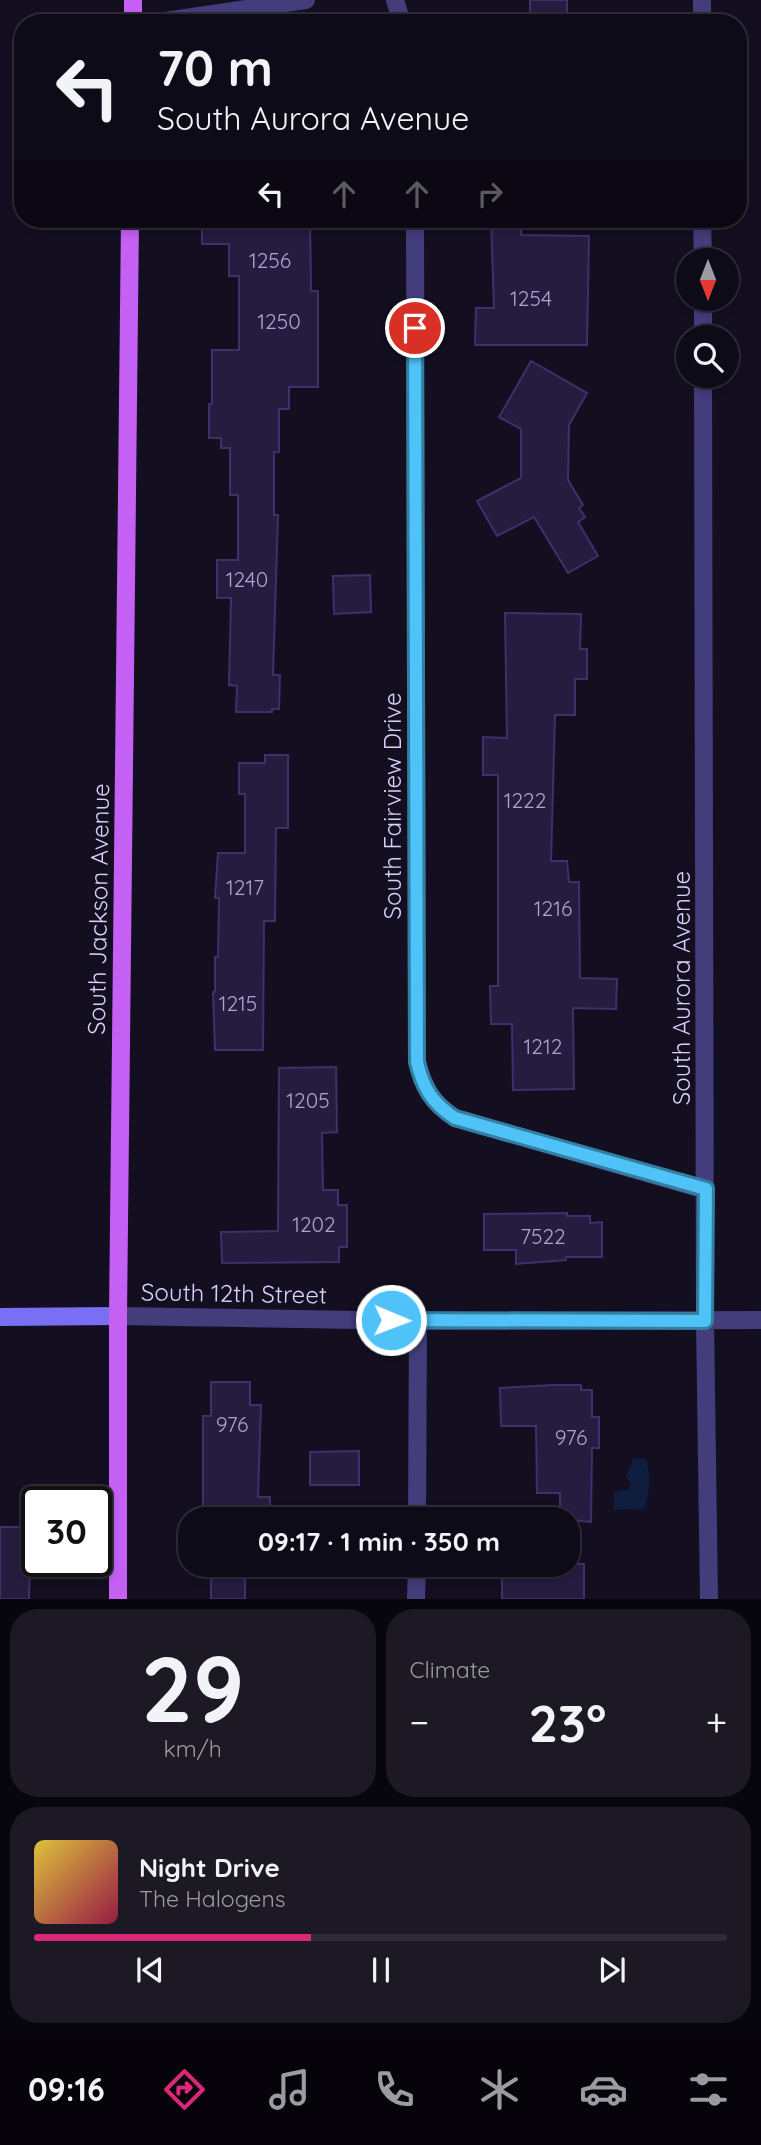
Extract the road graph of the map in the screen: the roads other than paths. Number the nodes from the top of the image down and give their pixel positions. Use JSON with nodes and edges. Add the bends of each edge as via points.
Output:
{"nodes":[{"id":1,"x":306,"y":0,"type":"edge"},
{"id":2,"x":212,"y":14,"type":"edge"},
{"id":3,"x":130,"y":228,"type":"edge"},
{"id":4,"x":415,"y":228,"type":"edge"},
{"id":5,"x":702,"y":228,"type":"edge"},
{"id":6,"x":703,"y":248,"type":"edge"},
{"id":7,"x":703,"y":388,"type":"edge"},
{"id":8,"x":706,"y":1189,"type":"junction"},
{"id":9,"x":118,"y":1316,"type":"junction"},
{"id":10,"x":0,"y":1317,"type":"edge"},
{"id":11,"x":761,"y":1320,"type":"edge"},
{"id":12,"x":418,"y":1321,"type":"junction"},
{"id":13,"x":705,"y":1321,"type":"junction"},
{"id":14,"x":417,"y":1507,"type":"edge"},
{"id":15,"x":417,"y":1577,"type":"edge"},
{"id":16,"x":118,"y":1599,"type":"edge"},
{"id":17,"x":416,"y":1599,"type":"edge"},
{"id":18,"x":709,"y":1599,"type":"edge"}],
"edges":[{"from":1,"to":2,"type":"street"},
{"from":3,"to":9,"type":"main road","name":"South Jackson Avenue"},
{"from":4,"to":8,"type":"street","name":"South Fairview Drive","via":[[417,1062],[422,1084],[439,1107],[455,1118]]},
{"from":5,"to":6,"type":"street"},
{"from":7,"to":8,"type":"street","name":"South Aurora Avenue"},
{"from":8,"to":13,"type":"street","name":"South Aurora Avenue"},
{"from":9,"to":10,"type":"main road","name":"South 12th Street"},
{"from":9,"to":12,"type":"street","name":"South 12th Street"},
{"from":9,"to":16,"type":"main road","name":"South Jackson Avenue"},
{"from":11,"to":13,"type":"street","name":"South 12th Street"},
{"from":12,"to":13,"type":"street","name":"South 12th Street"},
{"from":12,"to":14,"type":"street"},
{"from":13,"to":18,"type":"street","name":"South Aurora Avenue"},
{"from":15,"to":17,"type":"street"}]}
